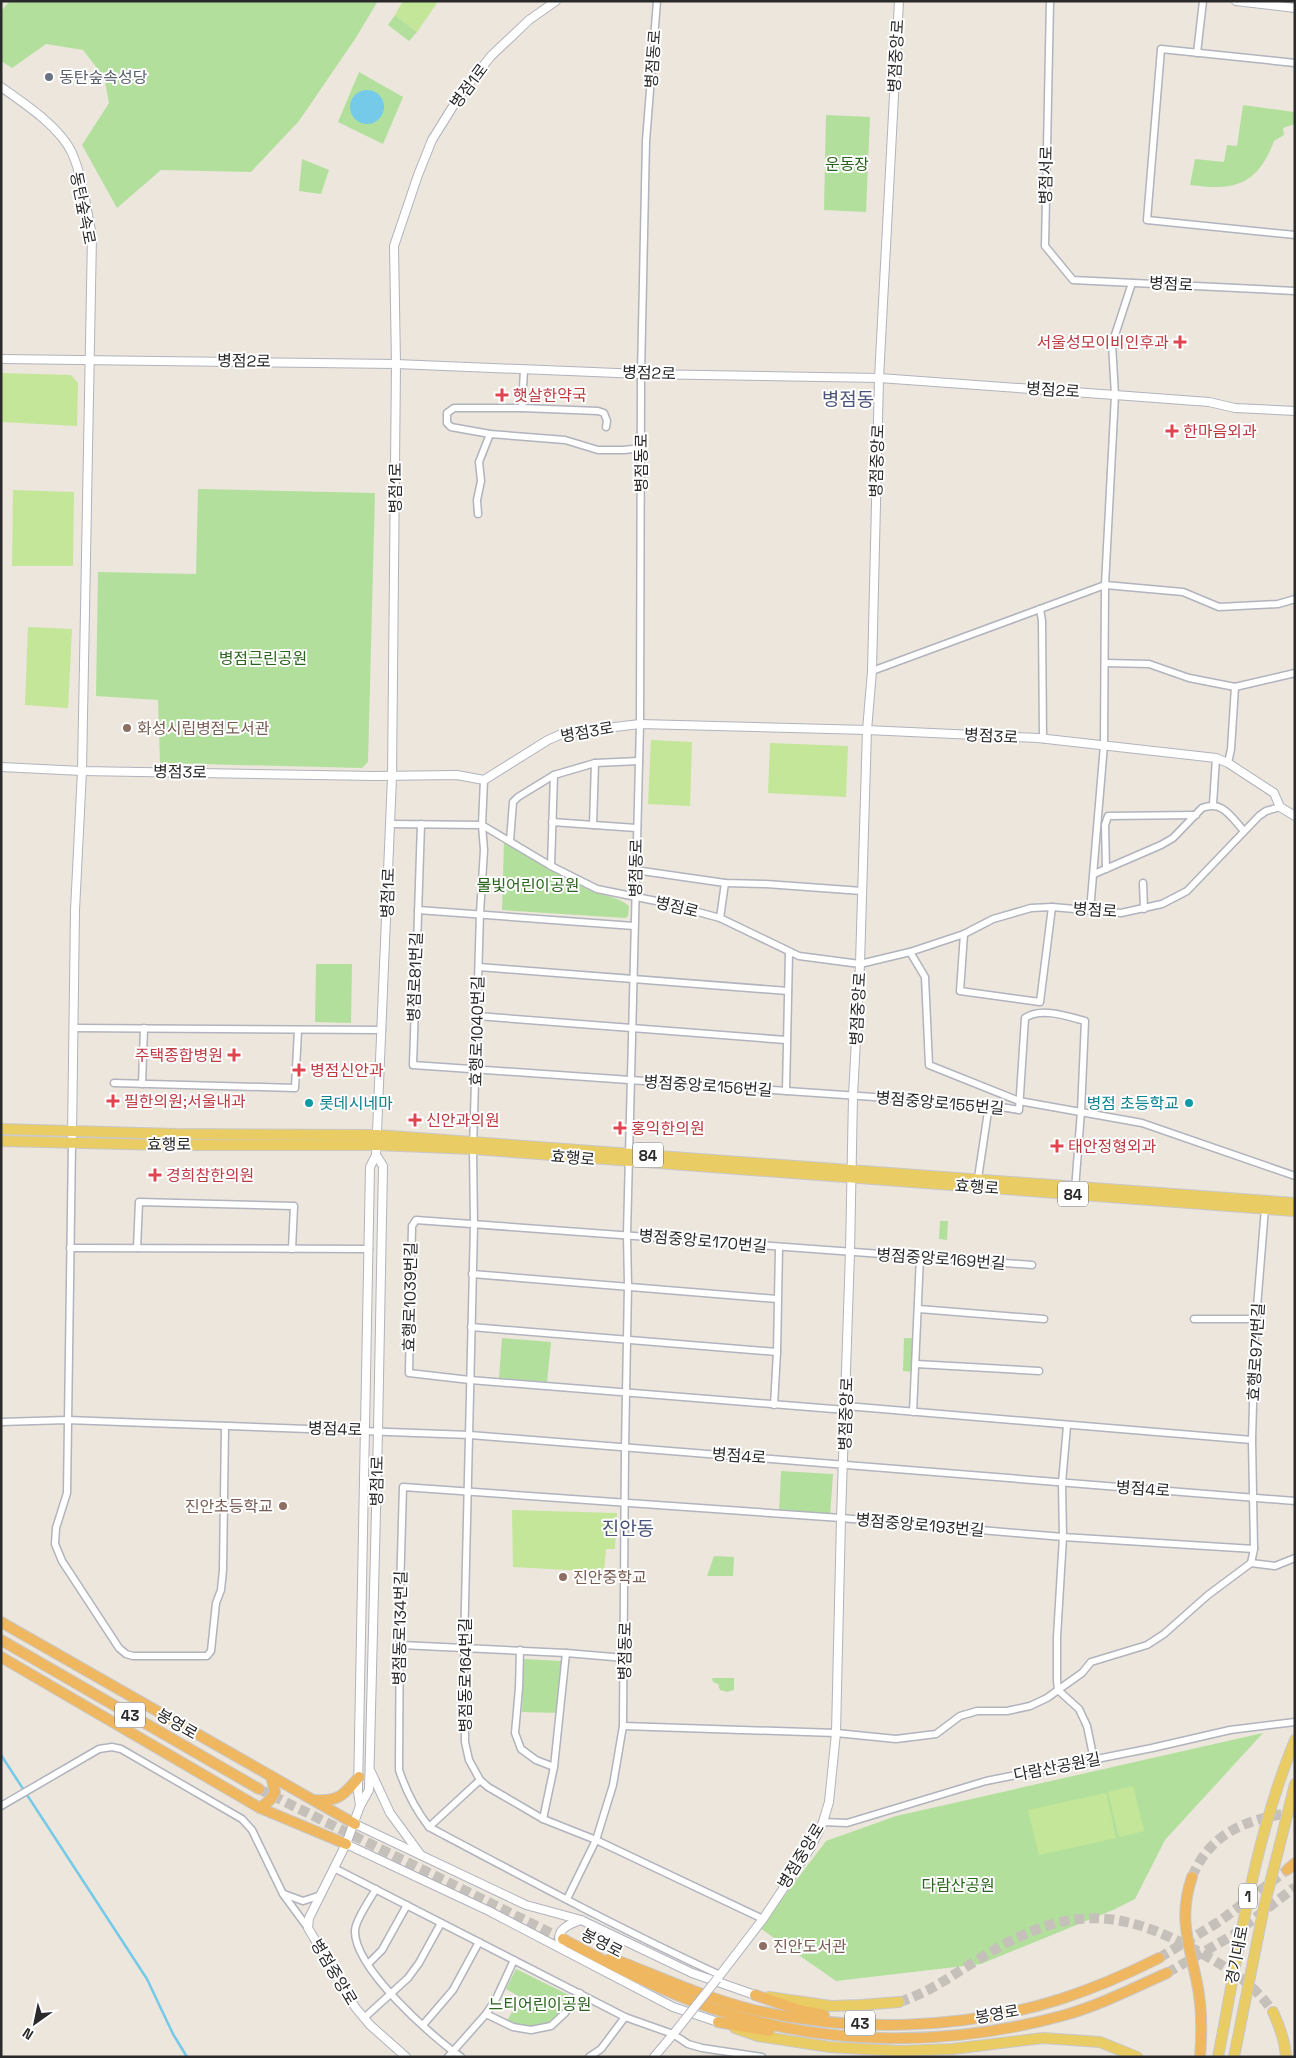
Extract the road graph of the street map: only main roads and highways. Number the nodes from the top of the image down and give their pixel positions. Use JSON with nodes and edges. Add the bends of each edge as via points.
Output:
{"nodes":[{"id":1,"x":1,"y":1130,"type":"edge"},
{"id":2,"x":1,"y":1141,"type":"edge"},
{"id":3,"x":377,"y":1145,"type":"junction"},
{"id":4,"x":851,"y":1174,"type":"junction"},
{"id":5,"x":1075,"y":1190,"type":"junction"},
{"id":6,"x":1295,"y":1203,"type":"edge"},
{"id":7,"x":1295,"y":1211,"type":"edge"},
{"id":8,"x":1,"y":1622,"type":"edge"},
{"id":9,"x":1,"y":1640,"type":"edge"},
{"id":10,"x":1,"y":1657,"type":"edge"},
{"id":11,"x":1295,"y":1740,"type":"edge"},
{"id":12,"x":272,"y":1776,"type":"junction"},
{"id":13,"x":358,"y":1776,"type":"road end"},
{"id":14,"x":1295,"y":1784,"type":"edge"},
{"id":15,"x":259,"y":1790,"type":"tunnel mouth"},
{"id":16,"x":313,"y":1800,"type":"junction"},
{"id":17,"x":260,"y":1808,"type":"junction"},
{"id":18,"x":355,"y":1824,"type":"road end"},
{"id":19,"x":346,"y":1844,"type":"road end"},
{"id":20,"x":1192,"y":1877,"type":"tunnel mouth"},
{"id":21,"x":1159,"y":1958,"type":"tunnel mouth"},
{"id":22,"x":1167,"y":1973,"type":"tunnel mouth"},
{"id":23,"x":755,"y":1996,"type":"joint"},
{"id":24,"x":899,"y":2002,"type":"tunnel mouth"},
{"id":25,"x":1273,"y":2012,"type":"tunnel mouth"},
{"id":26,"x":718,"y":2022,"type":"joint"},
{"id":27,"x":859,"y":2023,"type":"junction"},
{"id":28,"x":855,"y":2038,"type":"junction"},
{"id":29,"x":1137,"y":2057,"type":"edge"},
{"id":30,"x":1200,"y":2057,"type":"edge"},
{"id":31,"x":1218,"y":2057,"type":"edge"},
{"id":32,"x":1234,"y":2057,"type":"edge"},
{"id":33,"x":1286,"y":2057,"type":"edge"}],
"edges":[{"from":1,"to":3,"type":"main road","name":"효행로","number":"84"},
{"from":2,"to":3,"type":"main road","name":"효행로","number":"84"},
{"from":3,"to":4,"type":"main road","name":"효행로","number":"84","via":[[473,1145]]},
{"from":4,"to":5,"type":"main road","name":"효행로","number":"84"},
{"from":4,"to":5,"type":"main road","name":"효행로","number":"84","via":[[978,1178]]},
{"from":5,"to":6,"type":"main road","name":"효행로","number":"84"},
{"from":5,"to":7,"type":"main road","name":"효행로","number":"84"},
{"from":8,"to":12,"type":"highway"},
{"from":9,"to":15,"type":"highway","name":"봉영로","number":"43"},
{"from":10,"to":17,"type":"highway"},
{"from":11,"to":31,"type":"main road","name":"경기대로","number":"1","via":[[1265,1825]]},
{"from":12,"to":16,"type":"highway"},
{"from":12,"to":17,"type":"highway","via":[[275,1792]]},
{"from":13,"to":16,"type":"highway","via":[[343,1795],[325,1801]]},
{"from":14,"to":32,"type":"main road","name":"경기대로","number":"1","via":[[1266,1899]]},
{"from":16,"to":18,"type":"highway"},
{"from":17,"to":19,"type":"highway"},
{"from":20,"to":30,"type":"highway","via":[[1184,1920],[1200,2004]]},
{"from":21,"to":27,"type":"highway","name":"봉영로","number":"43","via":[[1111,1981],[1030,2007],[956,2021]]},
{"from":22,"to":28,"type":"highway","name":"봉영로","number":"43","via":[[1067,2015],[1018,2026],[942,2037]]},
{"from":23,"to":24,"type":"main road","via":[[831,2006]]},
{"from":23,"to":27,"type":"highway"},
{"from":25,"to":33,"type":"main road","via":[[1286,2046]]},
{"from":26,"to":28,"type":"highway","via":[[798,2036]]},
{"from":26,"to":29,"type":"main road","via":[[758,2036],[830,2047],[899,2051],[952,2049],[1043,2038],[1100,2042]]},
{"from":27,"to":28,"type":"highway","name":"봉영로","number":"43","via":[[805,2019],[748,2008],[563,1939],[639,1978],[714,2009],[763,2024]]}]}
